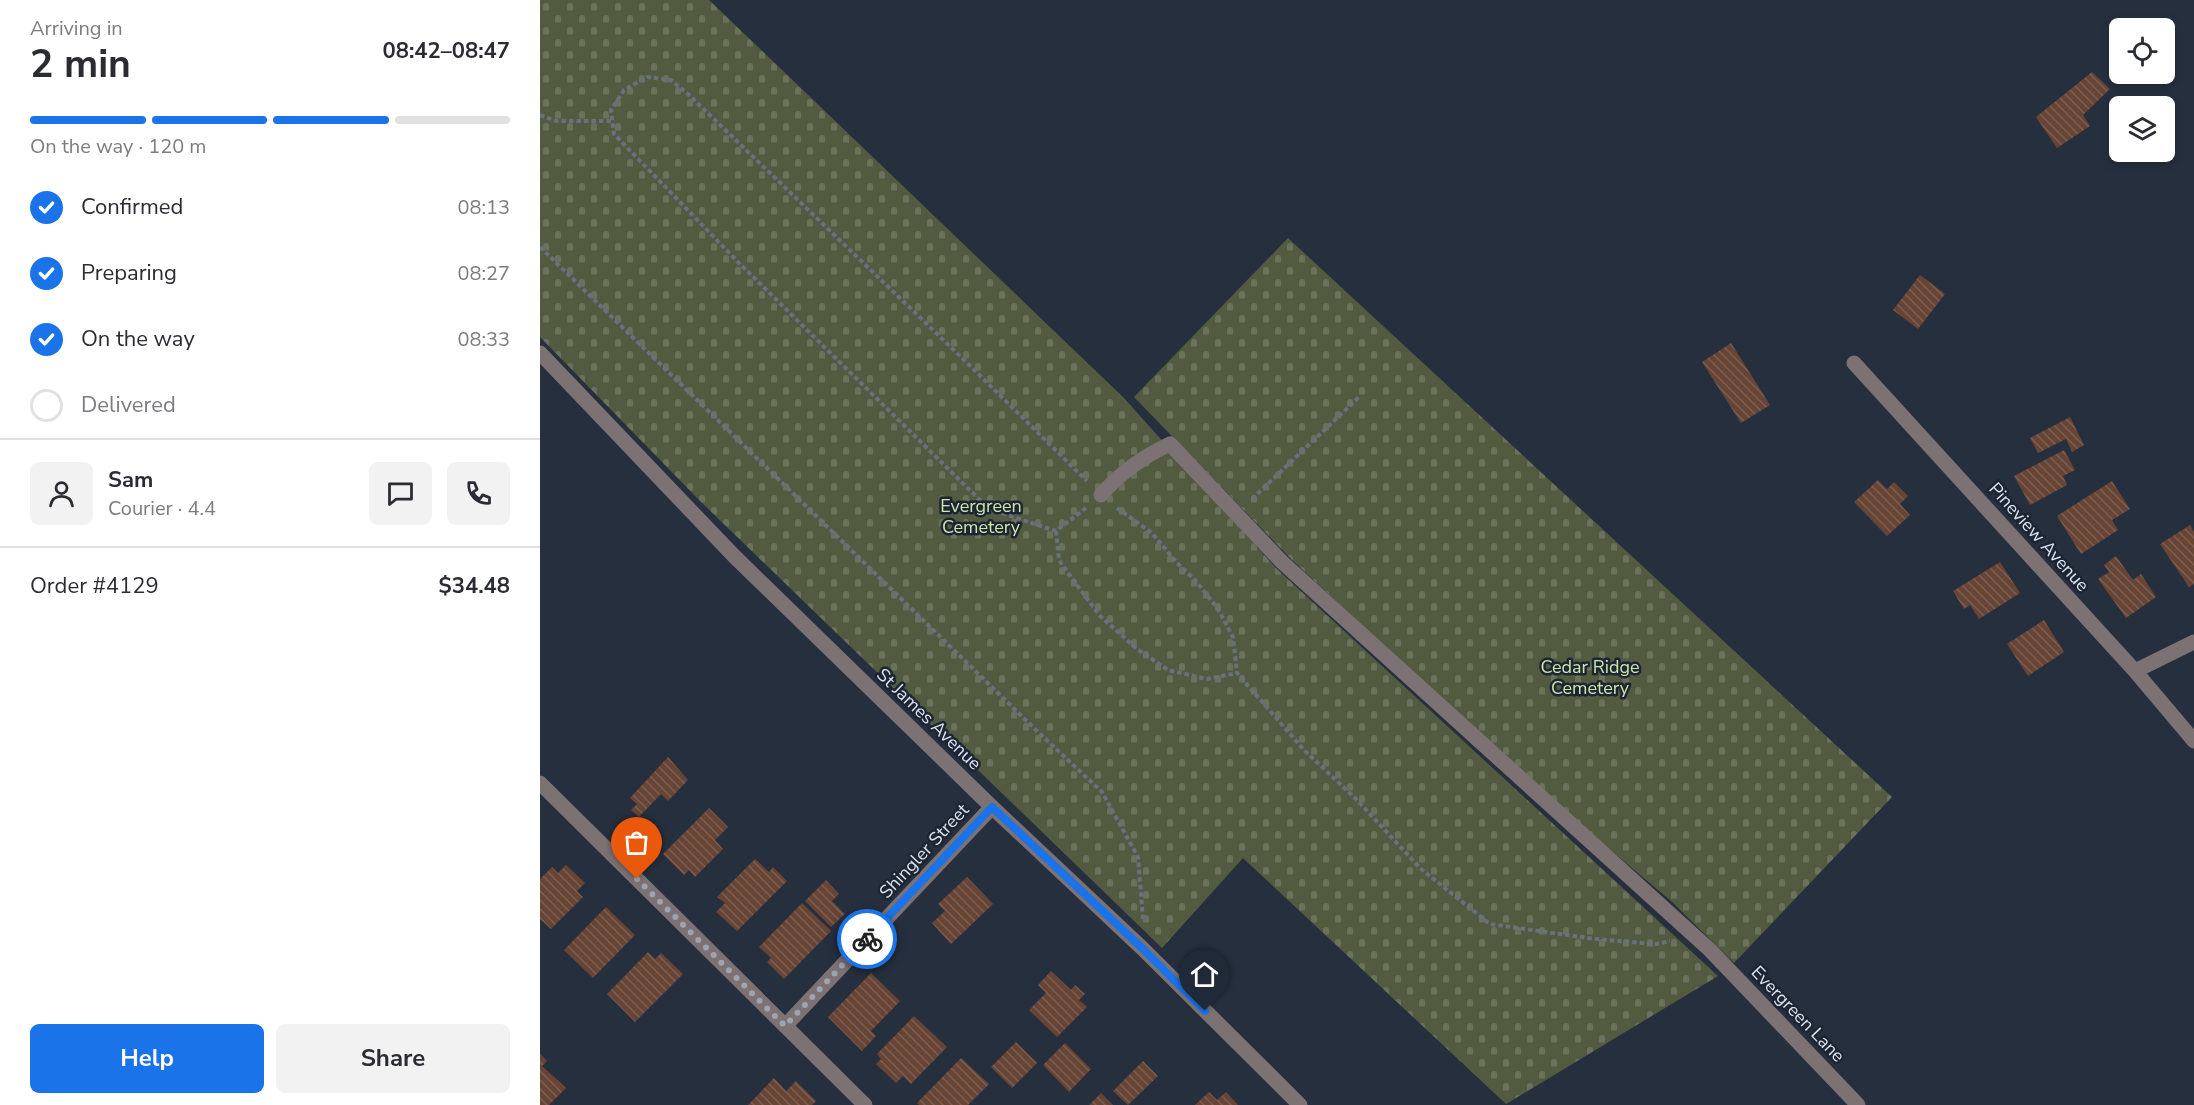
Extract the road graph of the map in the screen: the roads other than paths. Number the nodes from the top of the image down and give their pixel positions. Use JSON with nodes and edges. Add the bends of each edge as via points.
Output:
{"nodes":[{"id":1,"x":540,"y":353,"type":"edge"},
{"id":2,"x":1854,"y":363,"type":"dead end"},
{"id":3,"x":1101,"y":495,"type":"road end"},
{"id":4,"x":2194,"y":642,"type":"edge"},
{"id":5,"x":2135,"y":672,"type":"junction"},
{"id":6,"x":2194,"y":741,"type":"edge"},
{"id":7,"x":540,"y":783,"type":"edge"},
{"id":8,"x":992,"y":807,"type":"junction"},
{"id":9,"x":785,"y":1026,"type":"junction"},
{"id":10,"x":865,"y":1105,"type":"edge"},
{"id":11,"x":1300,"y":1105,"type":"edge"},
{"id":12,"x":1858,"y":1105,"type":"edge"}],
"edges":[{"from":1,"to":8,"type":"street","name":"St James Avenue","via":[[734,556]]},
{"from":2,"to":5,"type":"street","name":"Pineview Avenue"},
{"from":3,"to":12,"type":"street","name":"Evergreen Lane","via":[[1120,473],[1146,454],[1170,444],[1282,562],[1710,950]]},
{"from":4,"to":5,"type":"street"},
{"from":5,"to":6,"type":"street","name":"Pineview Avenue"},
{"from":7,"to":9,"type":"street"},
{"from":8,"to":9,"type":"street","name":"Shingler Street"},
{"from":8,"to":11,"type":"street","name":"St James Avenue"},
{"from":9,"to":10,"type":"street"}]}
